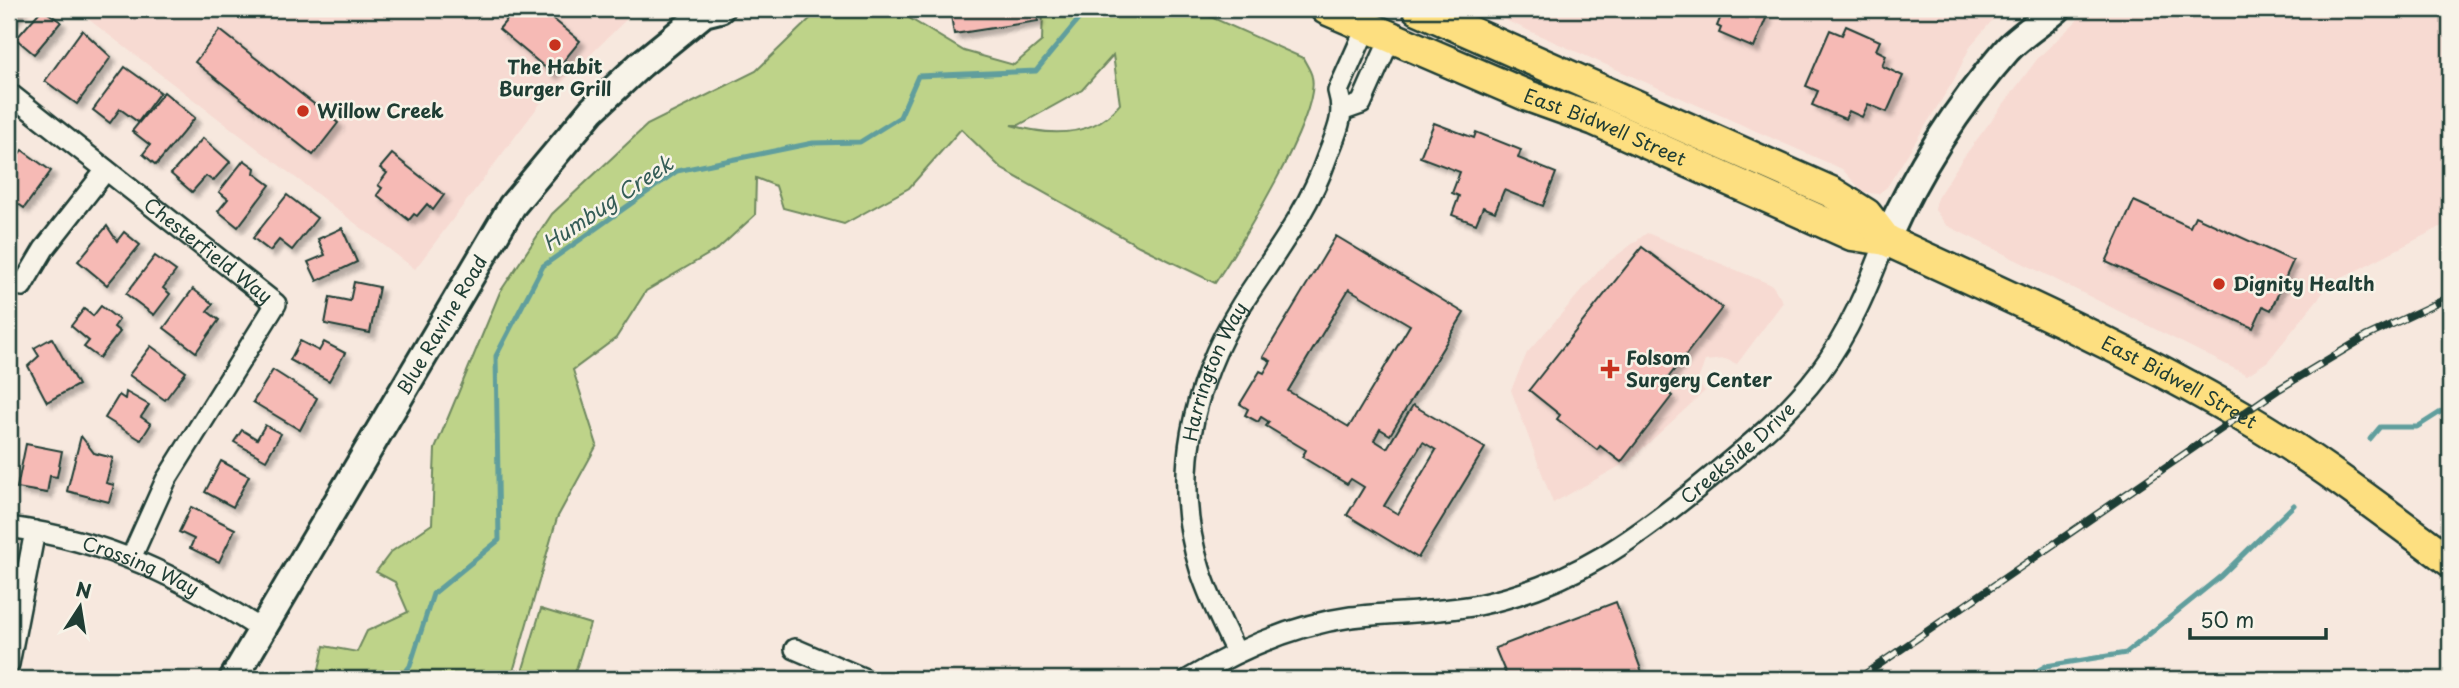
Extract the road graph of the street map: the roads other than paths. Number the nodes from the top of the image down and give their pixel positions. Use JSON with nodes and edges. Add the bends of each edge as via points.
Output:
{"nodes":[{"id":1,"x":1326,"y":9,"type":"edge"},
{"id":2,"x":1418,"y":9,"type":"edge"},
{"id":3,"x":2057,"y":9,"type":"edge"},
{"id":4,"x":710,"y":10,"type":"edge"},
{"id":5,"x":1379,"y":31,"type":"junction"},
{"id":6,"x":1587,"y":83,"type":"junction"},
{"id":7,"x":9,"y":93,"type":"edge"},
{"id":8,"x":106,"y":170,"type":"junction"},
{"id":9,"x":1886,"y":240,"type":"junction"},
{"id":10,"x":22,"y":286,"type":"dead end"},
{"id":11,"x":9,"y":527,"type":"edge"},
{"id":12,"x":35,"y":531,"type":"junction"},
{"id":13,"x":131,"y":558,"type":"junction"},
{"id":14,"x":2450,"y":561,"type":"edge"},
{"id":15,"x":262,"y":630,"type":"junction"},
{"id":16,"x":794,"y":649,"type":"dead end"},
{"id":17,"x":1236,"y":652,"type":"junction"},
{"id":18,"x":9,"y":664,"type":"edge"},
{"id":19,"x":233,"y":679,"type":"edge"},
{"id":20,"x":865,"y":679,"type":"edge"},
{"id":21,"x":1189,"y":679,"type":"edge"}],
"edges":[{"from":1,"to":5,"type":"main road","name":"East Bidwell Street"},
{"from":2,"to":6,"type":"main road","name":"East Bidwell Street"},
{"from":3,"to":9,"type":"main road","name":"Creekside Drive","via":[[2009,48],[1973,93],[1913,183]]},
{"from":4,"to":15,"type":"main road","name":"Blue Ravine Road","via":[[592,110],[512,206]]},
{"from":5,"to":6,"type":"main road","via":[[1413,28],[1538,83]]},
{"from":5,"to":9,"type":"main road","name":"East Bidwell Street","via":[[1595,120],[1852,235]]},
{"from":5,"to":17,"type":"street","name":"Harrington Way","via":[[1338,92],[1344,110],[1310,199],[1241,305],[1195,406],[1189,436],[1187,512],[1213,603]]},
{"from":6,"to":9,"type":"main road","name":"East Bidwell Street","via":[[1831,192],[1866,214]]},
{"from":7,"to":8,"type":"street","name":"Chesterfield Way"},
{"from":8,"to":10,"type":"street","via":[[44,249]]},
{"from":8,"to":13,"type":"street","name":"Chesterfield Way","via":[[276,304],[166,480]]},
{"from":9,"to":14,"type":"main road","name":"East Bidwell Street","via":[[2077,330],[2240,415]]},
{"from":9,"to":17,"type":"street","name":"Creekside Drive","via":[[1868,289],[1843,336],[1792,405],[1761,436],[1625,545],[1587,567],[1520,594],[1450,609],[1349,617]]},
{"from":11,"to":12,"type":"street","name":"Crossing Way"},
{"from":12,"to":13,"type":"street","name":"Crossing Way"},
{"from":12,"to":18,"type":"street"},
{"from":13,"to":15,"type":"street","name":"Crossing Way","via":[[197,588]]},
{"from":15,"to":19,"type":"main road","name":"Blue Ravine Road"},
{"from":16,"to":20,"type":"street"},
{"from":17,"to":21,"type":"street","name":"Creekside Drive"}]}
